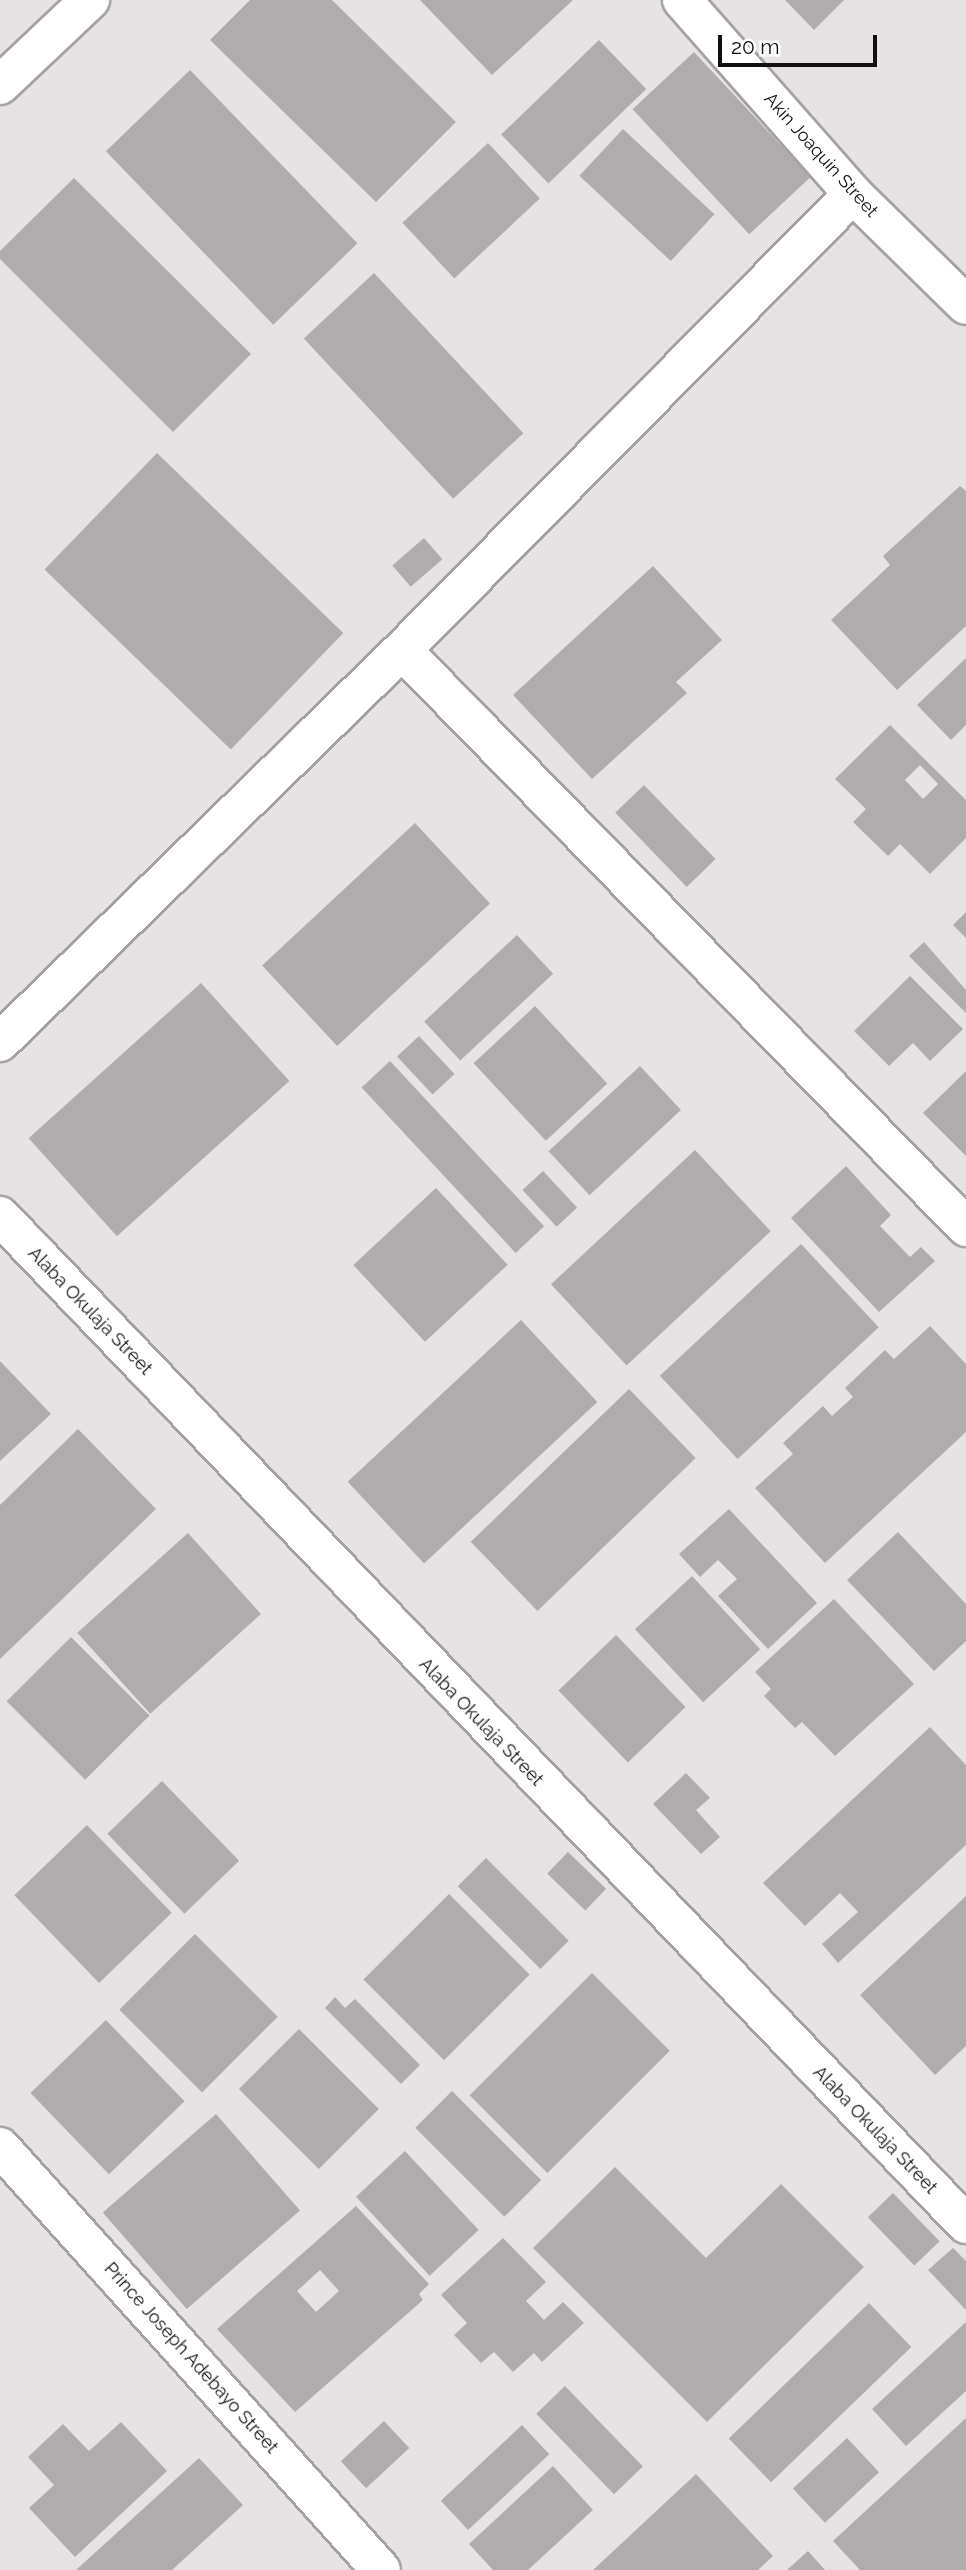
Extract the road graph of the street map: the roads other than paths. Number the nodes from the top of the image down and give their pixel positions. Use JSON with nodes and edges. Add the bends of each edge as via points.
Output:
{"nodes":[{"id":1,"x":90,"y":0,"type":"edge"},
{"id":2,"x":682,"y":0,"type":"edge"},
{"id":3,"x":0,"y":85,"type":"edge"},
{"id":4,"x":853,"y":194,"type":"junction"},
{"id":5,"x":966,"y":304,"type":"edge"},
{"id":6,"x":402,"y":650,"type":"junction"},
{"id":7,"x":0,"y":1042,"type":"edge"},
{"id":8,"x":0,"y":1216,"type":"edge"},
{"id":9,"x":966,"y":1227,"type":"edge"},
{"id":10,"x":4,"y":2159,"type":"edge"},
{"id":11,"x":966,"y":2224,"type":"edge"},
{"id":12,"x":381,"y":2570,"type":"edge"}],
"edges":[{"from":1,"to":3,"type":"street"},
{"from":2,"to":4,"type":"street","name":"Akin Joaquin Street"},
{"from":4,"to":5,"type":"street","name":"Akin Joaquin Street"},
{"from":4,"to":6,"type":"street"},
{"from":6,"to":7,"type":"street"},
{"from":6,"to":9,"type":"street"},
{"from":8,"to":11,"type":"street","name":"Alaba Okulaja Street"},
{"from":10,"to":12,"type":"street","name":"Prince Joseph Adebayo Street"}]}
